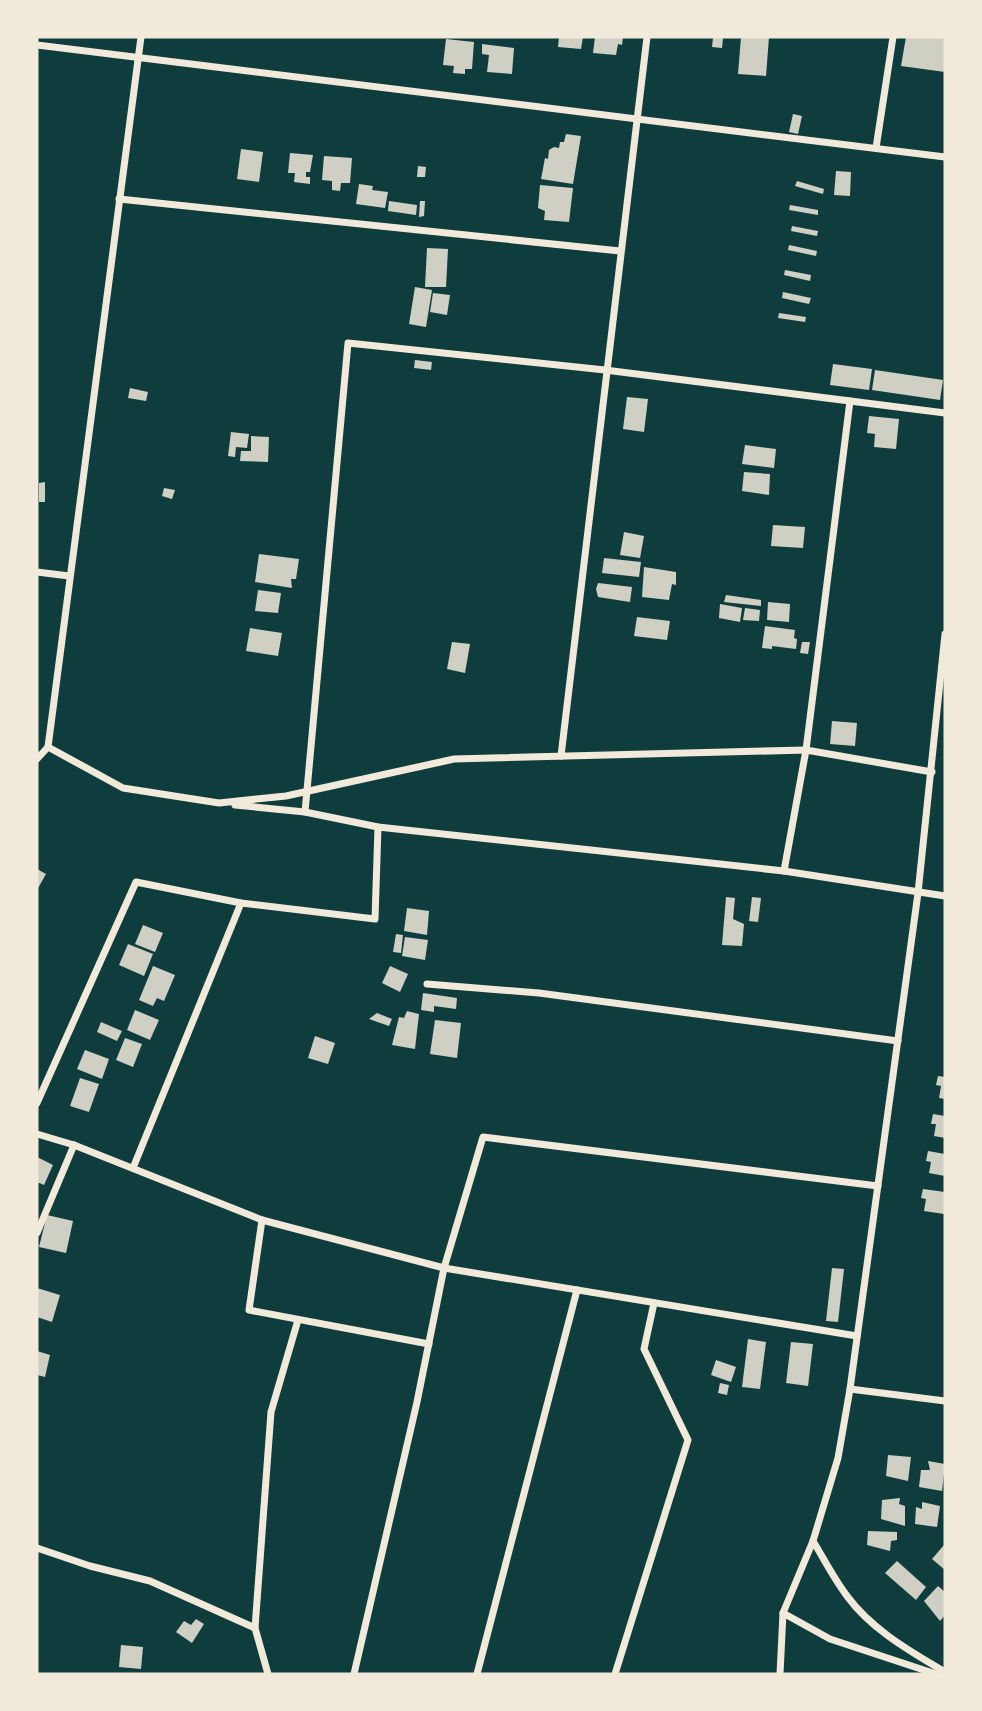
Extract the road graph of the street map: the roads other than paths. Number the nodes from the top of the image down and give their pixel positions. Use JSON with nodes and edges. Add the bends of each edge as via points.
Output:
{"nodes":[{"id":1,"x":141,"y":37,"type":"edge"},
{"id":2,"x":647,"y":37,"type":"edge"},
{"id":3,"x":893,"y":37,"type":"edge"},
{"id":4,"x":37,"y":45,"type":"edge"},
{"id":5,"x":138,"y":58,"type":"junction"},
{"id":6,"x":636,"y":119,"type":"junction"},
{"id":7,"x":876,"y":148,"type":"junction"},
{"id":8,"x":945,"y":157,"type":"edge"},
{"id":9,"x":120,"y":199,"type":"junction"},
{"id":10,"x":620,"y":251,"type":"junction"},
{"id":11,"x":606,"y":370,"type":"junction"},
{"id":12,"x":850,"y":401,"type":"junction"},
{"id":13,"x":945,"y":413,"type":"edge"},
{"id":14,"x":37,"y":572,"type":"edge"},
{"id":15,"x":69,"y":576,"type":"junction"},
{"id":16,"x":945,"y":634,"type":"edge"},
{"id":17,"x":48,"y":747,"type":"junction"},
{"id":18,"x":806,"y":750,"type":"junction"},
{"id":19,"x":561,"y":756,"type":"junction"},
{"id":20,"x":37,"y":759,"type":"edge"},
{"id":21,"x":932,"y":772,"type":"junction"},
{"id":22,"x":307,"y":792,"type":"junction"},
{"id":23,"x":219,"y":803,"type":"junction"},
{"id":24,"x":305,"y":812,"type":"junction"},
{"id":25,"x":379,"y":827,"type":"junction"},
{"id":26,"x":784,"y":871,"type":"junction"},
{"id":27,"x":918,"y":893,"type":"junction"},
{"id":28,"x":945,"y":896,"type":"edge"},
{"id":29,"x":241,"y":903,"type":"junction"},
{"id":30,"x":427,"y":984,"type":"dead end"},
{"id":31,"x":898,"y":1041,"type":"junction"},
{"id":32,"x":37,"y":1103,"type":"edge"},
{"id":33,"x":37,"y":1134,"type":"edge"},
{"id":34,"x":74,"y":1145,"type":"junction"},
{"id":35,"x":133,"y":1168,"type":"junction"},
{"id":36,"x":878,"y":1186,"type":"junction"},
{"id":37,"x":262,"y":1220,"type":"junction"},
{"id":38,"x":37,"y":1233,"type":"edge"},
{"id":39,"x":444,"y":1268,"type":"junction"},
{"id":40,"x":577,"y":1290,"type":"junction"},
{"id":41,"x":654,"y":1303,"type":"junction"},
{"id":42,"x":298,"y":1320,"type":"junction"},
{"id":43,"x":857,"y":1336,"type":"junction"},
{"id":44,"x":429,"y":1344,"type":"junction"},
{"id":45,"x":850,"y":1389,"type":"junction"},
{"id":46,"x":945,"y":1401,"type":"edge"},
{"id":47,"x":813,"y":1541,"type":"junction"},
{"id":48,"x":37,"y":1548,"type":"edge"},
{"id":49,"x":783,"y":1613,"type":"junction"},
{"id":50,"x":255,"y":1628,"type":"junction"},
{"id":51,"x":945,"y":1672,"type":"edge"},
{"id":52,"x":268,"y":1674,"type":"edge"},
{"id":53,"x":354,"y":1674,"type":"edge"},
{"id":54,"x":477,"y":1674,"type":"edge"},
{"id":55,"x":615,"y":1674,"type":"edge"},
{"id":56,"x":780,"y":1674,"type":"edge"},
{"id":57,"x":936,"y":1674,"type":"edge"}],
"edges":[{"from":1,"to":5,"type":"street"},
{"from":2,"to":6,"type":"street"},
{"from":3,"to":7,"type":"street"},
{"from":4,"to":5,"type":"street"},
{"from":5,"to":6,"type":"street"},
{"from":5,"to":9,"type":"street"},
{"from":6,"to":7,"type":"street"},
{"from":6,"to":10,"type":"street"},
{"from":7,"to":8,"type":"street"},
{"from":9,"to":10,"type":"street"},
{"from":9,"to":15,"type":"street"},
{"from":10,"to":11,"type":"street"},
{"from":11,"to":12,"type":"street"},
{"from":11,"to":19,"type":"street"},
{"from":11,"to":22,"type":"street","via":[[348,343]]},
{"from":12,"to":13,"type":"street"},
{"from":12,"to":18,"type":"street"},
{"from":14,"to":15,"type":"street"},
{"from":15,"to":17,"type":"street"},
{"from":16,"to":21,"type":"street"},
{"from":17,"to":20,"type":"street"},
{"from":17,"to":23,"type":"street","via":[[123,788]]},
{"from":18,"to":19,"type":"street"},
{"from":18,"to":21,"type":"street"},
{"from":18,"to":26,"type":"street"},
{"from":19,"to":22,"type":"street","via":[[454,759]]},
{"from":21,"to":27,"type":"street"},
{"from":22,"to":23,"type":"street"},
{"from":22,"to":24,"type":"street"},
{"from":23,"to":24,"type":"street"},
{"from":24,"to":25,"type":"street"},
{"from":25,"to":26,"type":"street"},
{"from":25,"to":29,"type":"street","via":[[375,919]]},
{"from":26,"to":27,"type":"street"},
{"from":27,"to":28,"type":"street"},
{"from":27,"to":31,"type":"street"},
{"from":29,"to":32,"type":"street","via":[[136,882]]},
{"from":29,"to":35,"type":"street"},
{"from":30,"to":31,"type":"street","via":[[539,993]]},
{"from":31,"to":36,"type":"street"},
{"from":33,"to":34,"type":"street"},
{"from":34,"to":35,"type":"street"},
{"from":34,"to":38,"type":"street"},
{"from":35,"to":37,"type":"street"},
{"from":36,"to":39,"type":"street","via":[[483,1137]]},
{"from":36,"to":43,"type":"street"},
{"from":37,"to":39,"type":"street"},
{"from":37,"to":42,"type":"street","via":[[249,1310]]},
{"from":39,"to":40,"type":"street"},
{"from":39,"to":44,"type":"street"},
{"from":40,"to":41,"type":"street"},
{"from":40,"to":54,"type":"street"},
{"from":41,"to":43,"type":"street"},
{"from":41,"to":55,"type":"street","via":[[644,1349],[688,1440]]},
{"from":42,"to":44,"type":"street"},
{"from":42,"to":50,"type":"street","via":[[271,1412]]},
{"from":43,"to":45,"type":"street"},
{"from":44,"to":53,"type":"street"},
{"from":45,"to":46,"type":"street"},
{"from":45,"to":47,"type":"street","via":[[838,1458]]},
{"from":47,"to":49,"type":"street"},
{"from":47,"to":51,"type":"street","via":[[865,1617],[899,1645]]},
{"from":48,"to":50,"type":"street","via":[[150,1581]]},
{"from":49,"to":56,"type":"street"},
{"from":49,"to":57,"type":"street","via":[[830,1639]]},
{"from":50,"to":52,"type":"street"}]}
